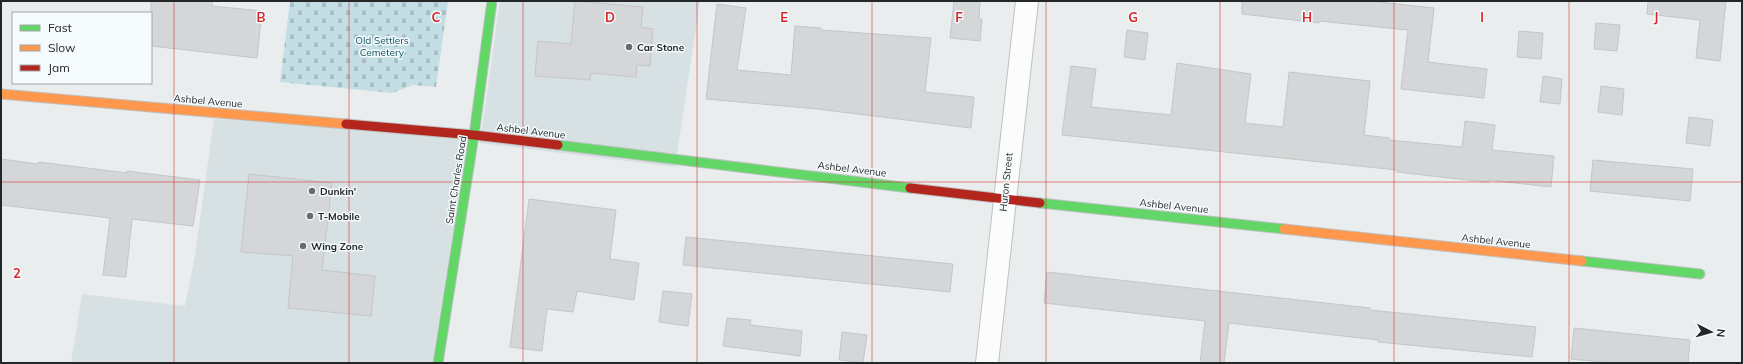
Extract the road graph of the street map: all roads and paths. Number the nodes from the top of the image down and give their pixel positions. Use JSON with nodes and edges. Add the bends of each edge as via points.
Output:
{"nodes":[{"id":1,"x":492,"y":1,"type":"edge"},
{"id":2,"x":1027,"y":1,"type":"edge"},
{"id":3,"x":1,"y":94,"type":"edge"},
{"id":4,"x":474,"y":135,"type":"junction"},
{"id":5,"x":1004,"y":199,"type":"junction"},
{"id":6,"x":1700,"y":274,"type":"dead end"},
{"id":7,"x":438,"y":363,"type":"edge"},
{"id":8,"x":987,"y":363,"type":"edge"}],
"edges":[{"from":1,"to":4,"type":"street","name":"Saint Charles Road"},
{"from":2,"to":5,"type":"street","name":"Huron Street"},
{"from":3,"to":4,"type":"street","name":"Ashbel Avenue"},
{"from":4,"to":5,"type":"street","name":"Ashbel Avenue"},
{"from":4,"to":7,"type":"street","name":"Saint Charles Road"},
{"from":5,"to":6,"type":"street","name":"Ashbel Avenue"},
{"from":5,"to":8,"type":"street","name":"Huron Street"}]}
